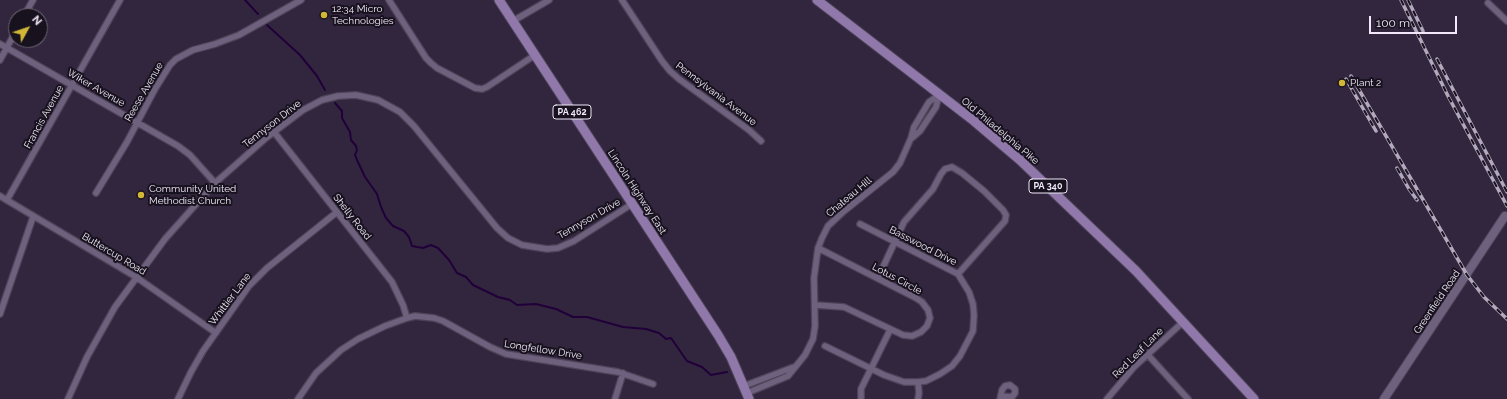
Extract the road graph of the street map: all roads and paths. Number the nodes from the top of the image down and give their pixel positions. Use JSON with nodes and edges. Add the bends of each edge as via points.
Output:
{"nodes":[{"id":1,"x":120,"y":0,"type":"edge"},
{"id":2,"x":301,"y":0,"type":"edge"},
{"id":3,"x":389,"y":0,"type":"edge"},
{"id":4,"x":500,"y":0,"type":"edge"},
{"id":5,"x":549,"y":0,"type":"edge"},
{"id":6,"x":622,"y":0,"type":"edge"},
{"id":7,"x":817,"y":0,"type":"edge"},
{"id":8,"x":1488,"y":3,"type":"dead end"},
{"id":9,"x":513,"y":21,"type":"junction"},
{"id":10,"x":1507,"y":21,"type":"edge"},
{"id":11,"x":0,"y":44,"type":"edge"},
{"id":12,"x":7,"y":48,"type":"junction"},
{"id":13,"x":535,"y":55,"type":"junction"},
{"id":14,"x":0,"y":60,"type":"edge"},
{"id":15,"x":72,"y":84,"type":"junction"},
{"id":16,"x":939,"y":95,"type":"junction"},
{"id":17,"x":137,"y":122,"type":"junction"},
{"id":18,"x":274,"y":132,"type":"junction"},
{"id":19,"x":761,"y":141,"type":"dead end"},
{"id":20,"x":215,"y":183,"type":"junction"},
{"id":21,"x":96,"y":193,"type":"dead end"},
{"id":22,"x":0,"y":196,"type":"edge"},
{"id":23,"x":7,"y":200,"type":"junction"},
{"id":24,"x":632,"y":204,"type":"junction"},
{"id":25,"x":337,"y":212,"type":"junction"},
{"id":26,"x":33,"y":216,"type":"junction"},
{"id":27,"x":1505,"y":216,"type":"dead end"},
{"id":28,"x":860,"y":224,"type":"dead end"},
{"id":29,"x":895,"y":242,"type":"junction"},
{"id":30,"x":818,"y":248,"type":"junction"},
{"id":31,"x":958,"y":274,"type":"junction"},
{"id":32,"x":136,"y":277,"type":"junction"},
{"id":33,"x":878,"y":278,"type":"junction"},
{"id":34,"x":815,"y":305,"type":"junction"},
{"id":35,"x":0,"y":314,"type":"edge"},
{"id":36,"x":407,"y":318,"type":"junction"},
{"id":37,"x":1183,"y":322,"type":"junction"},
{"id":38,"x":890,"y":330,"type":"junction"},
{"id":39,"x":216,"y":333,"type":"junction"},
{"id":40,"x":826,"y":346,"type":"dead end"},
{"id":41,"x":1148,"y":355,"type":"junction"},
{"id":42,"x":871,"y":369,"type":"junction"},
{"id":43,"x":623,"y":373,"type":"junction"},
{"id":44,"x":918,"y":382,"type":"junction"},
{"id":45,"x":654,"y":384,"type":"dead end"},
{"id":46,"x":747,"y":393,"type":"edge"},
{"id":47,"x":68,"y":399,"type":"edge"},
{"id":48,"x":178,"y":399,"type":"edge"},
{"id":49,"x":298,"y":399,"type":"edge"},
{"id":50,"x":615,"y":399,"type":"edge"},
{"id":51,"x":861,"y":399,"type":"edge"},
{"id":52,"x":918,"y":399,"type":"edge"},
{"id":53,"x":1108,"y":399,"type":"edge"},
{"id":54,"x":1188,"y":399,"type":"edge"},
{"id":55,"x":1254,"y":399,"type":"edge"},
{"id":56,"x":1384,"y":399,"type":"edge"}],
"edges":[{"from":1,"to":15,"type":"street","name":"Francis Avenue"},
{"from":2,"to":17,"type":"street","name":"Reese Avenue","via":[[239,35],[178,57],[168,69]]},
{"from":3,"to":13,"type":"street","via":[[431,63],[475,88],[486,87]]},
{"from":4,"to":9,"type":"main road","name":"Lincoln Highway East","number":"PA 462"},
{"from":5,"to":9,"type":"street"},
{"from":6,"to":19,"type":"street","name":"Pennsylvania Avenue","via":[[670,70]]},
{"from":7,"to":16,"type":"main road","name":"Old Philadelphia Pike","number":"PA 340"},
{"from":8,"to":10,"type":"street"},
{"from":9,"to":13,"type":"main road","name":"Lincoln Highway East","number":"PA 462"},
{"from":11,"to":12,"type":"street","name":"Wiker Avenue"},
{"from":12,"to":14,"type":"street"},
{"from":12,"to":15,"type":"street","name":"Wiker Avenue"},
{"from":13,"to":24,"type":"main road","name":"Lincoln Highway East","number":"PA 462"},
{"from":15,"to":17,"type":"street","name":"Wiker Avenue"},
{"from":15,"to":23,"type":"street","name":"Francis Avenue"},
{"from":16,"to":30,"type":"street","name":"Chateau Hill","via":[[929,102],[914,127],[900,163],[893,172],[828,226]]},
{"from":16,"to":37,"type":"main road","name":"Old Philadelphia Pike","number":"PA 340","via":[[1020,160],[1136,271]]},
{"from":17,"to":20,"type":"street","name":"Wiker Avenue","via":[[187,152]]},
{"from":17,"to":21,"type":"street","name":"Reese Avenue"},
{"from":18,"to":20,"type":"street","name":"Tennyson Drive"},
{"from":18,"to":24,"type":"street","name":"Tennyson Drive","via":[[303,110],[322,100],[356,95],[385,103],[400,112],[414,126],[497,228],[513,241],[530,247],[558,248]]},
{"from":18,"to":25,"type":"street","name":"Shelly Road"},
{"from":20,"to":32,"type":"street","name":"Tennyson Drive","via":[[165,238]]},
{"from":22,"to":23,"type":"street","name":"Buttercup Road"},
{"from":23,"to":26,"type":"street","name":"Buttercup Road"},
{"from":24,"to":46,"type":"main road","name":"Lincoln Highway East","number":"PA 462","via":[[718,335]]},
{"from":25,"to":36,"type":"street","name":"Shelly Road","via":[[392,282]]},
{"from":25,"to":39,"type":"street","name":"Whittier Lane","via":[[256,278]]},
{"from":26,"to":32,"type":"street","name":"Buttercup Road"},
{"from":26,"to":35,"type":"street"},
{"from":27,"to":56,"type":"main road","name":"Greenfield Road"},
{"from":28,"to":29,"type":"street","name":"Basswood Drive"},
{"from":29,"to":31,"type":"street","name":"Basswood Drive"},
{"from":29,"to":31,"type":"street","via":[[904,222],[945,169],[952,167],[962,172],[1006,215],[1005,220]]},
{"from":29,"to":33,"type":"street"},
{"from":30,"to":33,"type":"street","name":"Lotus Circle"},
{"from":30,"to":34,"type":"street","name":"Chateau Hill","via":[[814,278]]},
{"from":31,"to":44,"type":"street","name":"Basswood Drive","via":[[973,304],[973,331],[952,366],[926,381]]},
{"from":32,"to":39,"type":"street","name":"Buttercup Road"},
{"from":32,"to":47,"type":"street","name":"Tennyson Drive","via":[[93,345]]},
{"from":33,"to":38,"type":"street","name":"Lotus Circle","via":[[922,302],[930,318],[927,326],[912,336]]},
{"from":34,"to":38,"type":"street","name":"Lotus Circle","via":[[844,308]]},
{"from":34,"to":46,"type":"street","name":"Chateau Hill","via":[[813,339],[805,354],[794,367]]},
{"from":36,"to":43,"type":"street","name":"Longfellow Drive","via":[[420,316],[443,321],[506,354]]},
{"from":36,"to":49,"type":"street","name":"Longfellow Drive","via":[[358,339],[341,350],[316,373]]},
{"from":37,"to":41,"type":"street","name":"Red Leaf Lane"},
{"from":37,"to":55,"type":"main road","name":"Old Philadelphia Pike","number":"PA 340"},
{"from":38,"to":42,"type":"street"},
{"from":39,"to":48,"type":"street","name":"Whittier Lane","via":[[191,372]]},
{"from":40,"to":42,"type":"street","name":"Basswood Drive"},
{"from":41,"to":53,"type":"street","name":"Red Leaf Lane","via":[[1125,377]]},
{"from":41,"to":54,"type":"street"},
{"from":42,"to":44,"type":"street","name":"Basswood Drive","via":[[904,382]]},
{"from":42,"to":51,"type":"street","via":[[861,389]]},
{"from":43,"to":45,"type":"street","name":"Longfellow Drive"},
{"from":43,"to":50,"type":"street"},
{"from":44,"to":52,"type":"street"}]}
